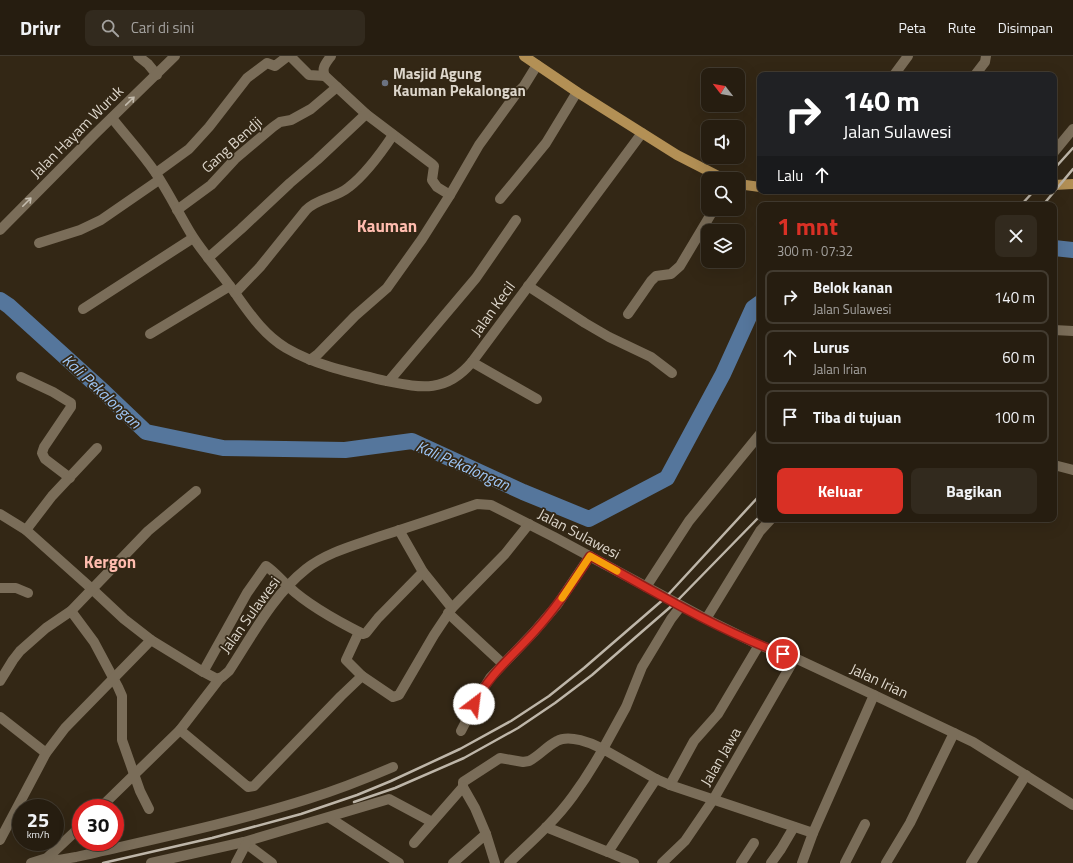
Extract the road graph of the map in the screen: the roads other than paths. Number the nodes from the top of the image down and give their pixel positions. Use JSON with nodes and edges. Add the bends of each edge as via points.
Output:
{"nodes":[{"id":1,"x":138,"y":56,"type":"edge"},
{"id":2,"x":176,"y":56,"type":"edge"},
{"id":3,"x":289,"y":56,"type":"edge"},
{"id":4,"x":331,"y":56,"type":"edge"},
{"id":5,"x":908,"y":56,"type":"edge"},
{"id":6,"x":986,"y":56,"type":"edge"},
{"id":7,"x":532,"y":60,"type":"edge"},
{"id":8,"x":896,"y":72,"type":"edge"},
{"id":9,"x":977,"y":72,"type":"edge"},
{"id":10,"x":157,"y":74,"type":"junction"},
{"id":11,"x":325,"y":76,"type":"junction"},
{"id":12,"x":337,"y":86,"type":"junction"},
{"id":13,"x":577,"y":92,"type":"junction"},
{"id":14,"x":366,"y":114,"type":"junction"},
{"id":15,"x":112,"y":118,"type":"junction"},
{"id":16,"x":1073,"y":129,"type":"edge"},
{"id":17,"x":642,"y":133,"type":"junction"},
{"id":18,"x":393,"y":135,"type":"junction"},
{"id":19,"x":1057,"y":148,"type":"edge"},
{"id":20,"x":710,"y":172,"type":"edge"},
{"id":21,"x":157,"y":176,"type":"junction"},
{"id":22,"x":1073,"y":184,"type":"edge"},
{"id":23,"x":745,"y":185,"type":"edge"},
{"id":24,"x":1057,"y":185,"type":"edge"},
{"id":25,"x":757,"y":187,"type":"edge"},
{"id":26,"x":450,"y":195,"type":"junction"},
{"id":27,"x":500,"y":199,"type":"dead end"},
{"id":28,"x":177,"y":210,"type":"junction"},
{"id":29,"x":710,"y":216,"type":"edge"},
{"id":30,"x":516,"y":220,"type":"dead end"},
{"id":31,"x":0,"y":230,"type":"edge"},
{"id":32,"x":194,"y":238,"type":"junction"},
{"id":33,"x":39,"y":244,"type":"dead end"},
{"id":34,"x":208,"y":258,"type":"junction"},
{"id":35,"x":528,"y":286,"type":"junction"},
{"id":36,"x":233,"y":290,"type":"junction"},
{"id":37,"x":83,"y":309,"type":"dead end"},
{"id":38,"x":628,"y":314,"type":"dead end"},
{"id":39,"x":1057,"y":330,"type":"edge"},
{"id":40,"x":1073,"y":331,"type":"edge"},
{"id":41,"x":150,"y":334,"type":"dead end"},
{"id":42,"x":310,"y":360,"type":"junction"},
{"id":43,"x":472,"y":362,"type":"junction"},
{"id":44,"x":672,"y":373,"type":"dead end"},
{"id":45,"x":21,"y":377,"type":"dead end"},
{"id":46,"x":389,"y":381,"type":"junction"},
{"id":47,"x":538,"y":399,"type":"dead end"},
{"id":48,"x":757,"y":438,"type":"edge"},
{"id":49,"x":97,"y":448,"type":"dead end"},
{"id":50,"x":1057,"y":466,"type":"edge"},
{"id":51,"x":1073,"y":470,"type":"edge"},
{"id":52,"x":70,"y":478,"type":"junction"},
{"id":53,"x":196,"y":491,"type":"dead end"},
{"id":54,"x":0,"y":514,"type":"edge"},
{"id":55,"x":768,"y":522,"type":"edge"},
{"id":56,"x":529,"y":524,"type":"junction"},
{"id":57,"x":26,"y":530,"type":"junction"},
{"id":58,"x":399,"y":530,"type":"junction"},
{"id":59,"x":590,"y":556,"type":"junction"},
{"id":60,"x":423,"y":572,"type":"junction"},
{"id":61,"x":288,"y":586,"type":"junction"},
{"id":62,"x":646,"y":587,"type":"junction"},
{"id":63,"x":0,"y":588,"type":"edge"},
{"id":64,"x":92,"y":589,"type":"junction"},
{"id":65,"x":28,"y":593,"type":"dead end"},
{"id":66,"x":666,"y":598,"type":"joint"},
{"id":67,"x":681,"y":606,"type":"junction"},
{"id":68,"x":71,"y":611,"type":"junction"},
{"id":69,"x":450,"y":611,"type":"junction"},
{"id":70,"x":706,"y":619,"type":"junction"},
{"id":71,"x":359,"y":632,"type":"junction"},
{"id":72,"x":151,"y":640,"type":"junction"},
{"id":73,"x":759,"y":645,"type":"junction"},
{"id":74,"x":795,"y":658,"type":"junction"},
{"id":75,"x":502,"y":664,"type":"junction"},
{"id":76,"x":203,"y":672,"type":"junction"},
{"id":77,"x":362,"y":676,"type":"junction"},
{"id":78,"x":113,"y":678,"type":"junction"},
{"id":79,"x":220,"y":678,"type":"junction"},
{"id":80,"x":0,"y":681,"type":"edge"},
{"id":81,"x":874,"y":695,"type":"junction"},
{"id":82,"x":0,"y":717,"type":"edge"},
{"id":83,"x":180,"y":730,"type":"junction"},
{"id":84,"x":461,"y":731,"type":"dead end"},
{"id":85,"x":954,"y":733,"type":"junction"},
{"id":86,"x":603,"y":749,"type":"junction"},
{"id":87,"x":46,"y":753,"type":"junction"},
{"id":88,"x":393,"y":767,"type":"dead end"},
{"id":89,"x":135,"y":774,"type":"junction"},
{"id":90,"x":1026,"y":774,"type":"junction"},
{"id":91,"x":656,"y":779,"type":"junction"},
{"id":92,"x":670,"y":785,"type":"junction"},
{"id":93,"x":463,"y":787,"type":"junction"},
{"id":94,"x":109,"y":799,"type":"edge"},
{"id":95,"x":714,"y":800,"type":"junction"},
{"id":96,"x":1073,"y":805,"type":"edge"},
{"id":97,"x":150,"y":809,"type":"dead end"},
{"id":98,"x":330,"y":818,"type":"junction"},
{"id":99,"x":432,"y":822,"type":"junction"},
{"id":100,"x":865,"y":824,"type":"dead end"},
{"id":101,"x":546,"y":827,"type":"junction"},
{"id":102,"x":794,"y":827,"type":"junction"},
{"id":103,"x":813,"y":833,"type":"junction"},
{"id":104,"x":72,"y":834,"type":"edge"},
{"id":105,"x":486,"y":834,"type":"junction"},
{"id":106,"x":0,"y":840,"type":"edge"},
{"id":107,"x":245,"y":843,"type":"junction"},
{"id":108,"x":414,"y":843,"type":"dead end"},
{"id":109,"x":754,"y":843,"type":"dead end"},
{"id":110,"x":608,"y":852,"type":"junction"},
{"id":111,"x":47,"y":858,"type":"junction"},
{"id":112,"x":30,"y":863,"type":"edge"},
{"id":113,"x":151,"y":863,"type":"edge"},
{"id":114,"x":236,"y":863,"type":"edge"},
{"id":115,"x":272,"y":863,"type":"edge"},
{"id":116,"x":399,"y":863,"type":"edge"},
{"id":117,"x":453,"y":863,"type":"edge"},
{"id":118,"x":495,"y":863,"type":"edge"},
{"id":119,"x":509,"y":863,"type":"edge"},
{"id":120,"x":634,"y":863,"type":"edge"},
{"id":121,"x":662,"y":863,"type":"edge"},
{"id":122,"x":741,"y":863,"type":"edge"},
{"id":123,"x":771,"y":863,"type":"edge"},
{"id":124,"x":802,"y":863,"type":"edge"},
{"id":125,"x":845,"y":863,"type":"edge"},
{"id":126,"x":886,"y":863,"type":"edge"},
{"id":127,"x":971,"y":863,"type":"edge"}],
"edges":[{"from":1,"to":10,"type":"street"},
{"from":2,"to":10,"type":"street","name":"Jalan Hayam Wuruk"},
{"from":3,"to":11,"type":"street","via":[[310,75]]},
{"from":3,"to":21,"type":"street","via":[[274,66],[266,63],[247,78],[209,127]]},
{"from":4,"to":11,"type":"street","via":[[323,67]]},
{"from":5,"to":8,"type":"street"},
{"from":6,"to":9,"type":"street"},
{"from":7,"to":13,"type":"main road"},
{"from":7,"to":26,"type":"street","via":[[524,86],[479,145]]},
{"from":15,"to":10,"type":"street","name":"Jalan Hayam Wuruk","one_way":true},
{"from":11,"to":12,"type":"street"},
{"from":12,"to":14,"type":"street"},
{"from":12,"to":28,"type":"street","name":"Gang Bendji","via":[[311,109],[273,127],[235,159],[211,185]]},
{"from":13,"to":17,"type":"main road"},
{"from":13,"to":27,"type":"street","via":[[546,143]]},
{"from":14,"to":18,"type":"street"},
{"from":14,"to":34,"type":"street"},
{"from":15,"to":21,"type":"street","name":"Jalan Kecil"},
{"from":31,"to":15,"type":"street","name":"Jalan Hayam Wuruk","one_way":true},
{"from":16,"to":19,"type":"street"},
{"from":17,"to":20,"type":"main road"},
{"from":17,"to":35,"type":"street","name":"Jalan Kecil"},
{"from":18,"to":26,"type":"street","via":[[434,166],[432,180],[437,187]]},
{"from":18,"to":36,"type":"street","via":[[376,159],[349,188],[312,204],[260,267]]},
{"from":21,"to":28,"type":"street","name":"Jalan Kecil"},
{"from":21,"to":33,"type":"street","via":[[101,220]]},
{"from":22,"to":24,"type":"main road"},
{"from":23,"to":25,"type":"main road"},
{"from":26,"to":42,"type":"street","via":[[387,288]]},
{"from":28,"to":32,"type":"street","name":"Jalan Kecil"},
{"from":29,"to":38,"type":"street","via":[[680,266],[671,274],[656,276]]},
{"from":30,"to":46,"type":"street","via":[[476,278]]},
{"from":32,"to":34,"type":"street","name":"Jalan Kecil"},
{"from":32,"to":37,"type":"street"},
{"from":34,"to":36,"type":"street","name":"Jalan Kecil"},
{"from":35,"to":43,"type":"street","name":"Jalan Kecil"},
{"from":35,"to":44,"type":"street","via":[[609,337],[651,357]]},
{"from":36,"to":41,"type":"street"},
{"from":36,"to":42,"type":"street","name":"Jalan Kecil","via":[[261,328],[286,348]]},
{"from":39,"to":40,"type":"street"},
{"from":42,"to":46,"type":"street","name":"Jalan Kecil","via":[[342,371]]},
{"from":43,"to":46,"type":"street","name":"Jalan Kecil","via":[[458,375],[438,385],[423,387]]},
{"from":43,"to":47,"type":"street"},
{"from":45,"to":52,"type":"street","via":[[53,392],[71,404],[72,407],[42,453]]},
{"from":48,"to":62,"type":"street","via":[[689,521]]},
{"from":49,"to":52,"type":"street"},
{"from":50,"to":51,"type":"street"},
{"from":52,"to":57,"type":"street","via":[[52,496]]},
{"from":53,"to":64,"type":"street","via":[[148,531]]},
{"from":54,"to":57,"type":"street"},
{"from":55,"to":70,"type":"street"},
{"from":56,"to":58,"type":"street","name":"Jalan Sulawesi","via":[[491,505],[476,504]]},
{"from":56,"to":59,"type":"street","name":"Jalan Sulawesi"},
{"from":56,"to":69,"type":"street","via":[[505,554]]},
{"from":57,"to":64,"type":"street"},
{"from":58,"to":60,"type":"street"},
{"from":58,"to":61,"type":"street","name":"Jalan Sulawesi","via":[[318,560]]},
{"from":59,"to":62,"type":"street","name":"Jalan Sulawesi"},
{"from":59,"to":75,"type":"street","via":[[557,605]]},
{"from":60,"to":69,"type":"street"},
{"from":60,"to":71,"type":"street","via":[[366,633]]},
{"from":61,"to":71,"type":"street","via":[[302,598]]},
{"from":61,"to":76,"type":"street","via":[[266,566],[247,593]]},
{"from":61,"to":79,"type":"street","name":"Jalan Sulawesi","via":[[229,671]]},
{"from":62,"to":66,"type":"street","name":"Jalan Sulawesi"},
{"from":63,"to":65,"type":"street","via":[[16,588]]},
{"from":64,"to":68,"type":"street"},
{"from":64,"to":72,"type":"street"},
{"from":66,"to":67,"type":"street","name":"Jalan Irian"},
{"from":67,"to":70,"type":"street","name":"Jalan Irian"},
{"from":67,"to":86,"type":"street","via":[[642,667],[626,707]]},
{"from":68,"to":78,"type":"street","via":[[94,642]]},
{"from":68,"to":80,"type":"street","via":[[46,628],[20,651]]},
{"from":69,"to":75,"type":"street"},
{"from":69,"to":77,"type":"street","via":[[399,695],[393,697]]},
{"from":70,"to":73,"type":"street","name":"Jalan Irian"},
{"from":71,"to":77,"type":"street","via":[[346,660]]},
{"from":72,"to":76,"type":"street"},
{"from":72,"to":78,"type":"street"},
{"from":73,"to":74,"type":"street","name":"Jalan Irian"},
{"from":73,"to":92,"type":"street","via":[[718,714],[694,741]]},
{"from":74,"to":81,"type":"street","name":"Jalan Irian"},
{"from":74,"to":95,"type":"street","name":"Jalan Jawa"},
{"from":75,"to":84,"type":"street","via":[[490,678]]},
{"from":76,"to":79,"type":"street"},
{"from":77,"to":83,"type":"street","via":[[250,788]]},
{"from":78,"to":87,"type":"street","via":[[65,728]]},
{"from":78,"to":89,"type":"street","via":[[122,696],[122,740]]},
{"from":79,"to":83,"type":"street","name":"Jalan Sulawesi"},
{"from":81,"to":85,"type":"street","name":"Jalan Irian"},
{"from":81,"to":103,"type":"street"},
{"from":82,"to":87,"type":"street"},
{"from":83,"to":89,"type":"street","name":"Jalan Sulawesi"},
{"from":85,"to":90,"type":"street","name":"Jalan Irian"},
{"from":85,"to":126,"type":"street","via":[[910,823]]},
{"from":86,"to":91,"type":"street"},
{"from":86,"to":93,"type":"street","via":[[576,739],[559,740],[529,761],[500,758],[465,780]]},
{"from":86,"to":101,"type":"street","via":[[573,797]]},
{"from":87,"to":106,"type":"street"},
{"from":88,"to":111,"type":"street","via":[[347,786],[242,818],[76,857],[59,860]]},
{"from":89,"to":94,"type":"street","name":"Jalan Sulawesi"},
{"from":89,"to":97,"type":"street","via":[[140,791]]},
{"from":90,"to":96,"type":"street","name":"Jalan Irian"},
{"from":90,"to":127,"type":"street"},
{"from":91,"to":92,"type":"street"},
{"from":91,"to":110,"type":"street"},
{"from":92,"to":95,"type":"street"},
{"from":93,"to":99,"type":"street"},
{"from":93,"to":105,"type":"street"},
{"from":95,"to":102,"type":"street"},
{"from":95,"to":121,"type":"street","name":"Jalan Jawa","via":[[685,842]]},
{"from":98,"to":99,"type":"street","via":[[389,799]]},
{"from":98,"to":107,"type":"street"},
{"from":98,"to":116,"type":"street"},
{"from":99,"to":108,"type":"street"},
{"from":100,"to":125,"type":"street"},
{"from":101,"to":110,"type":"street"},
{"from":101,"to":119,"type":"street"},
{"from":102,"to":103,"type":"street"},
{"from":102,"to":123,"type":"street"},
{"from":103,"to":124,"type":"street"},
{"from":104,"to":111,"type":"street"},
{"from":105,"to":117,"type":"street"},
{"from":105,"to":118,"type":"street"},
{"from":107,"to":113,"type":"street"},
{"from":107,"to":114,"type":"street"},
{"from":107,"to":115,"type":"street"},
{"from":109,"to":122,"type":"street"},
{"from":110,"to":120,"type":"street"},
{"from":111,"to":112,"type":"street"}]}
